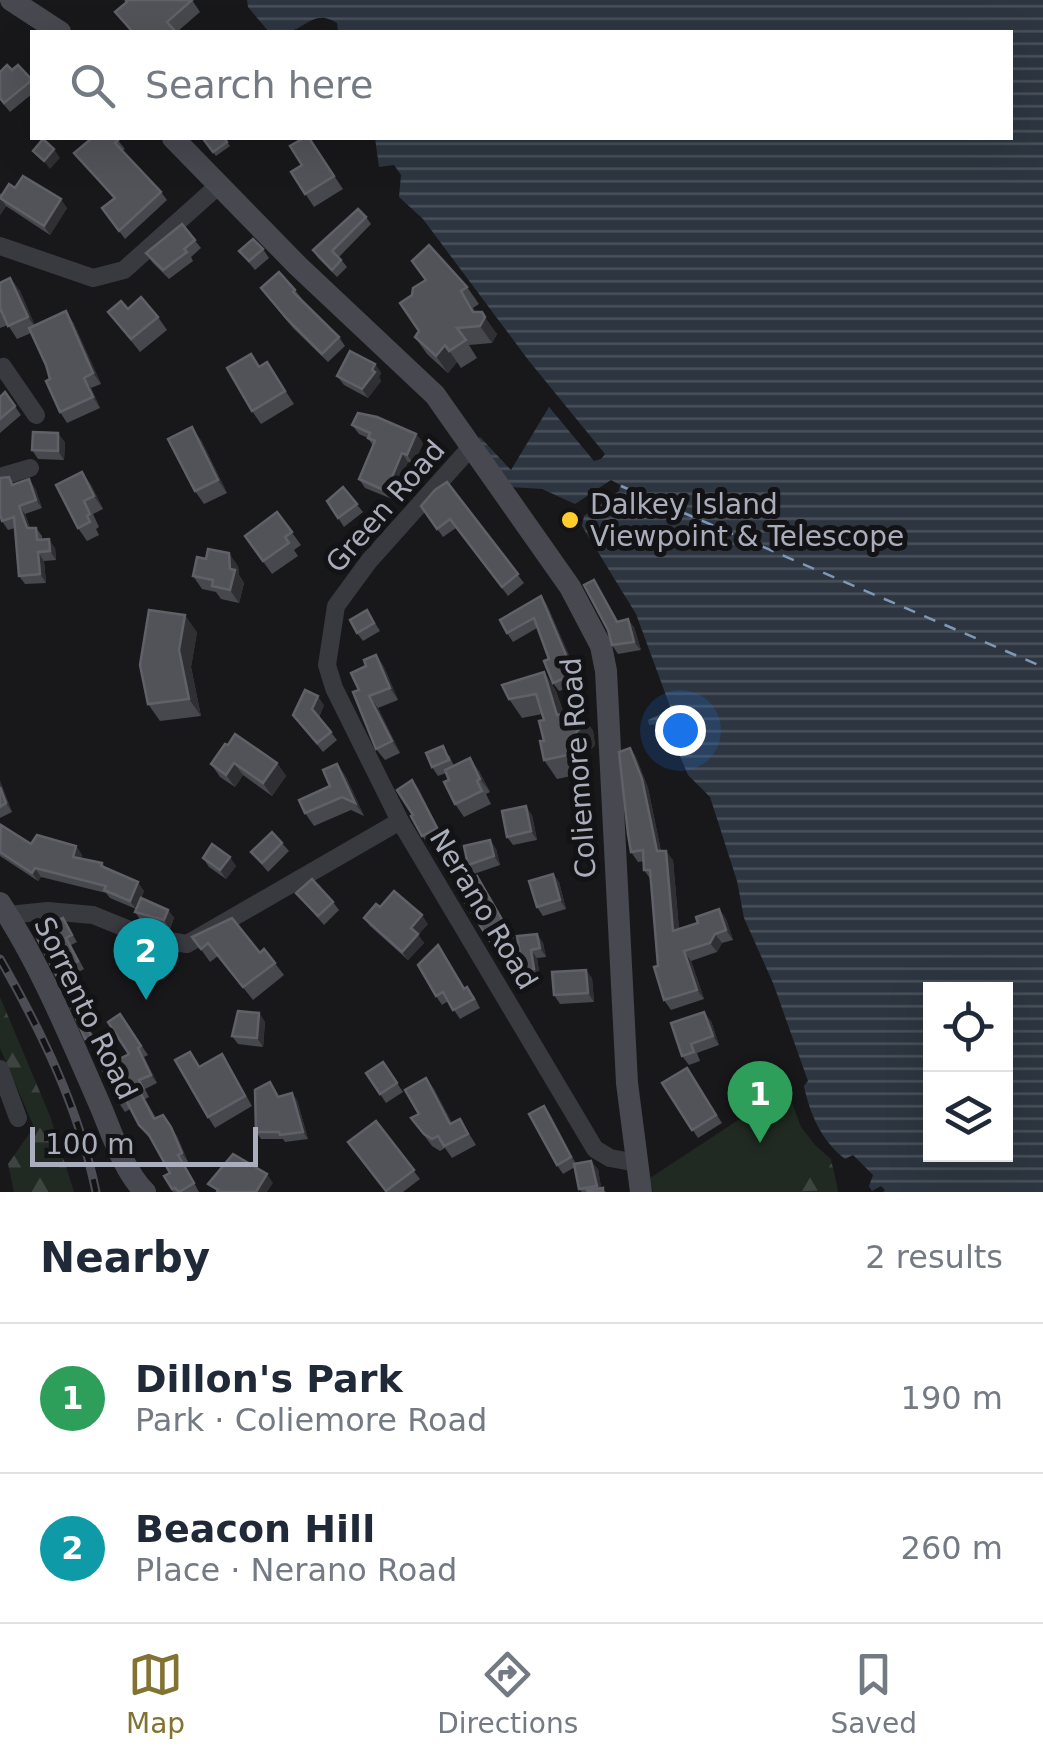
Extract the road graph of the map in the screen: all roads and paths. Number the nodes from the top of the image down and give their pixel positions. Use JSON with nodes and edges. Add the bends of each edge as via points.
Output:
{"nodes":[{"id":1,"x":11,"y":0,"type":"edge"},
{"id":2,"x":57,"y":30,"type":"edge"},
{"id":3,"x":175,"y":140,"type":"edge"},
{"id":4,"x":219,"y":184,"type":"junction"},
{"id":5,"x":0,"y":246,"type":"edge"},
{"id":6,"x":0,"y":368,"type":"edge"},
{"id":7,"x":36,"y":415,"type":"dead end"},
{"id":8,"x":471,"y":447,"type":"junction"},
{"id":9,"x":30,"y":468,"type":"dead end"},
{"id":10,"x":0,"y":477,"type":"edge"},
{"id":11,"x":400,"y":821,"type":"junction"},
{"id":12,"x":5,"y":923,"type":"edge"},
{"id":13,"x":0,"y":1069,"type":"edge"},
{"id":14,"x":18,"y":1118,"type":"dead end"},
{"id":15,"x":637,"y":1163,"type":"junction"},
{"id":16,"x":145,"y":1192,"type":"edge"},
{"id":17,"x":641,"y":1192,"type":"edge"}],
"edges":[{"from":1,"to":2,"type":"street"},
{"from":3,"to":4,"type":"street","name":"Coliemore Road"},
{"from":4,"to":5,"type":"street","via":[[124,270],[109,276],[93,278]]},
{"from":4,"to":8,"type":"street","name":"Coliemore Road","via":[[416,374]]},
{"from":6,"to":7,"type":"street"},
{"from":8,"to":11,"type":"street","name":"Green Road","via":[[336,606],[328,643],[334,688]]},
{"from":8,"to":15,"type":"street","name":"Coliemore Road","via":[[570,587],[601,646]]},
{"from":9,"to":10,"type":"street"},
{"from":11,"to":12,"type":"street","name":"Nerano Road","via":[[187,944],[150,938],[92,915],[48,911]]},
{"from":11,"to":15,"type":"street","name":"Nerano Road","via":[[594,1148]]},
{"from":12,"to":16,"type":"street","name":"Sorrento Road","via":[[50,990]]},
{"from":13,"to":14,"type":"street"},
{"from":15,"to":17,"type":"street","name":"Coliemore Road"}]}
